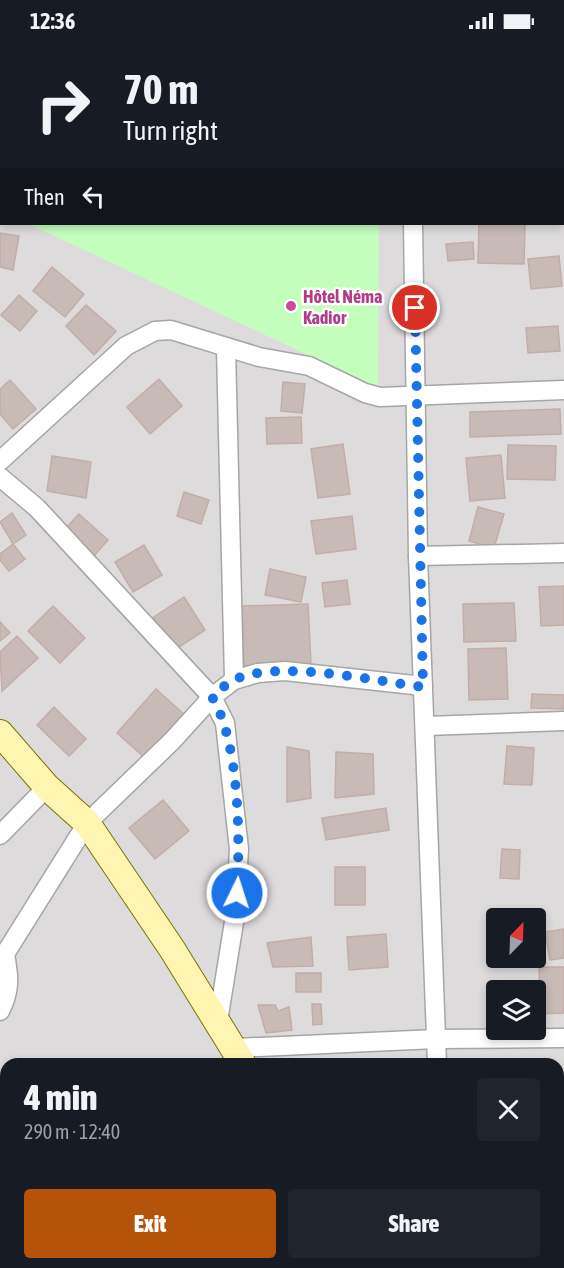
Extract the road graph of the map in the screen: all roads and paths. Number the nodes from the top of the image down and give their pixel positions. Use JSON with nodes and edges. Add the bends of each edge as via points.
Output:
{"nodes":[{"id":1,"x":413,"y":225,"type":"edge"},
{"id":2,"x":226,"y":349,"type":"junction"},
{"id":3,"x":564,"y":390,"type":"edge"},
{"id":4,"x":417,"y":393,"type":"junction"},
{"id":5,"x":0,"y":461,"type":"edge"},
{"id":6,"x":0,"y":477,"type":"edge"},
{"id":7,"x":564,"y":553,"type":"edge"},
{"id":8,"x":418,"y":556,"type":"junction"},
{"id":9,"x":234,"y":680,"type":"junction"},
{"id":10,"x":423,"y":687,"type":"junction"},
{"id":11,"x":212,"y":697,"type":"junction"},
{"id":12,"x":564,"y":721,"type":"edge"},
{"id":13,"x":427,"y":726,"type":"junction"},
{"id":14,"x":0,"y":733,"type":"edge"},
{"id":15,"x":47,"y":788,"type":"junction"},
{"id":16,"x":87,"y":823,"type":"junction"},
{"id":17,"x":0,"y":835,"type":"edge"},
{"id":18,"x":3,"y":955,"type":"edge"},
{"id":19,"x":0,"y":1011,"type":"edge"},
{"id":20,"x":218,"y":1021,"type":"junction"},
{"id":21,"x":564,"y":1038,"type":"edge"},
{"id":22,"x":436,"y":1039,"type":"junction"},
{"id":23,"x":239,"y":1056,"type":"edge"},
{"id":24,"x":437,"y":1058,"type":"edge"}],
"edges":[{"from":1,"to":4,"type":"street"},
{"from":2,"to":4,"type":"street","via":[[309,366],[373,395]]},
{"from":2,"to":5,"type":"street","via":[[171,330],[143,335]]},
{"from":2,"to":9,"type":"street"},
{"from":3,"to":4,"type":"street"},
{"from":4,"to":8,"type":"street"},
{"from":6,"to":11,"type":"street","via":[[37,508]]},
{"from":7,"to":8,"type":"street"},
{"from":8,"to":10,"type":"street"},
{"from":9,"to":10,"type":"street","via":[[285,671]]},
{"from":9,"to":11,"type":"street"},
{"from":10,"to":13,"type":"street"},
{"from":11,"to":16,"type":"street"},
{"from":11,"to":20,"type":"street","via":[[225,723],[240,849],[235,916]]},
{"from":12,"to":13,"type":"street"},
{"from":13,"to":22,"type":"street"},
{"from":14,"to":15,"type":"street"},
{"from":15,"to":16,"type":"street"},
{"from":15,"to":17,"type":"street"},
{"from":16,"to":18,"type":"street"},
{"from":16,"to":20,"type":"street"},
{"from":18,"to":19,"type":"street","via":[[10,981]]},
{"from":20,"to":23,"type":"street"},
{"from":21,"to":22,"type":"street"},
{"from":22,"to":23,"type":"street"},
{"from":22,"to":24,"type":"street"}]}
